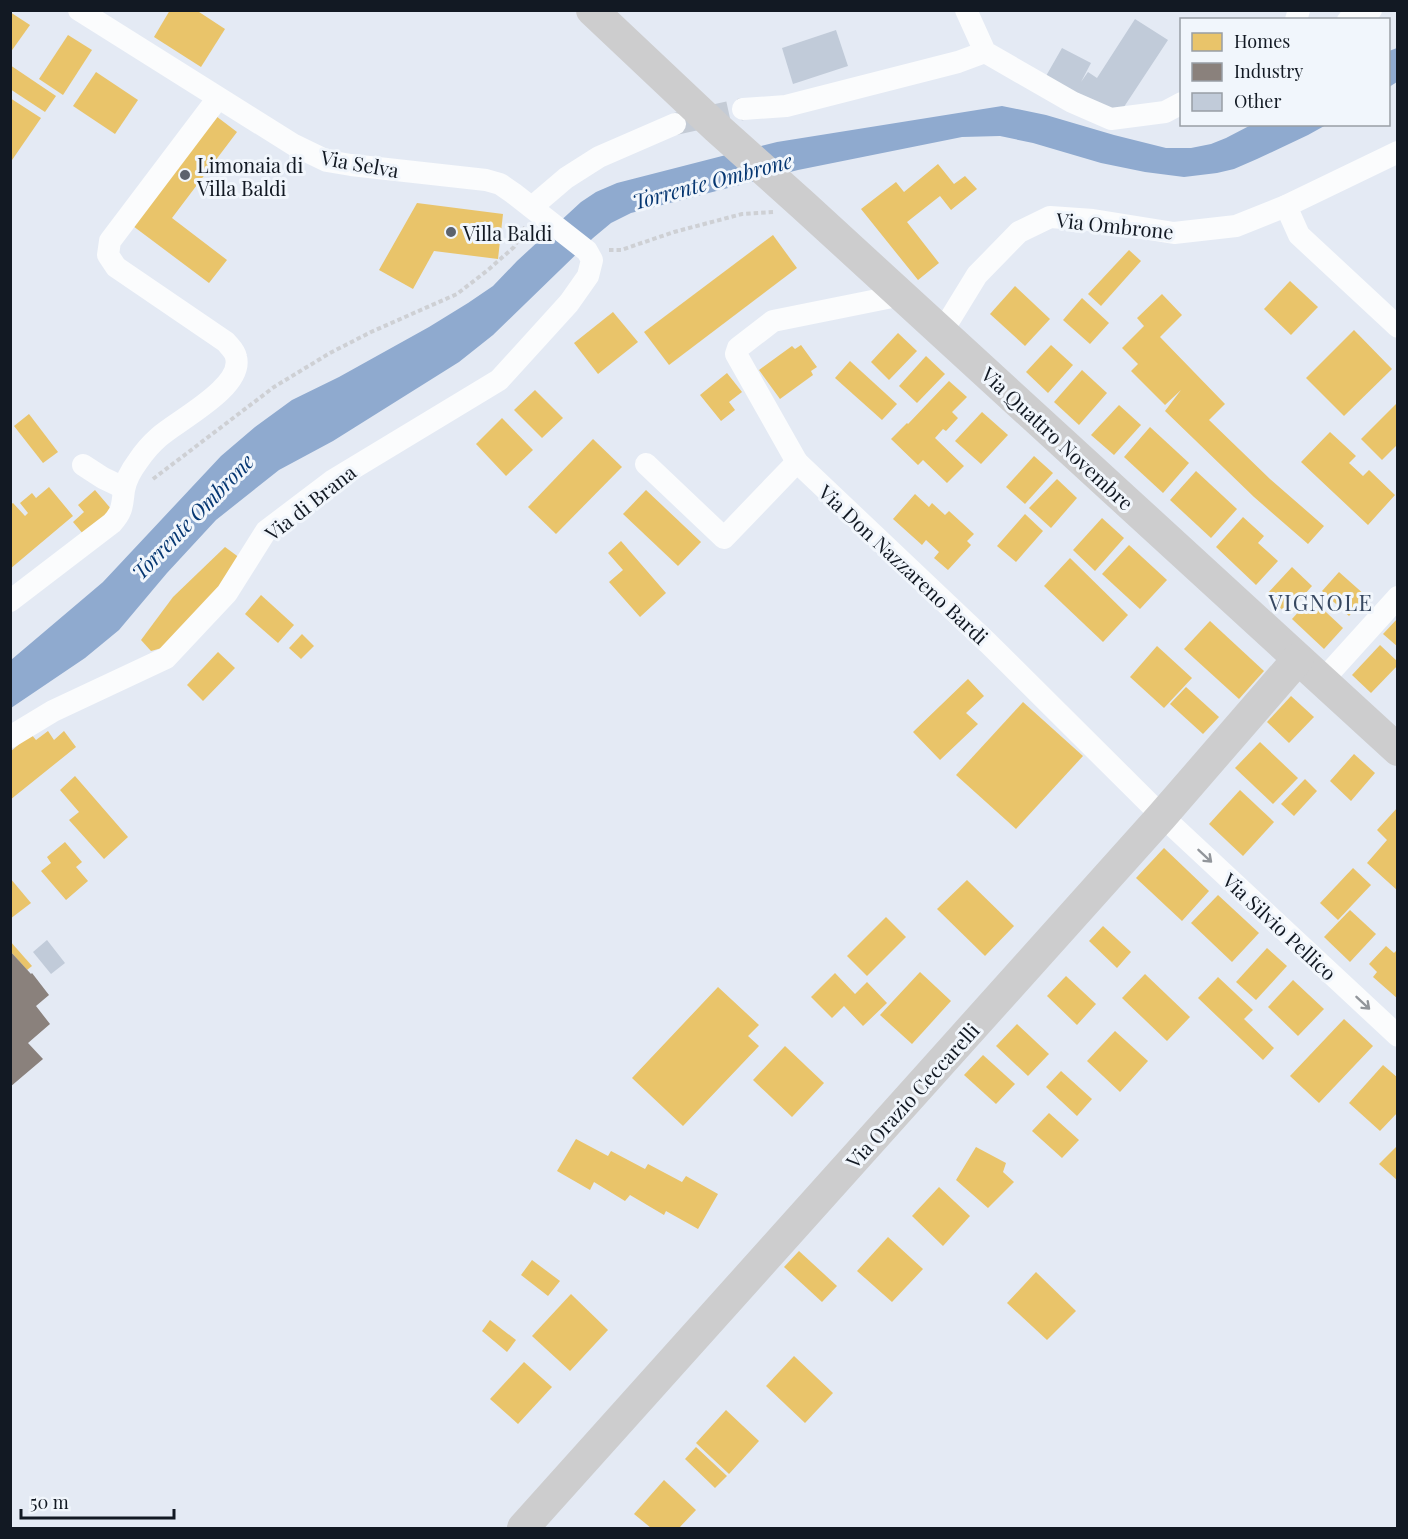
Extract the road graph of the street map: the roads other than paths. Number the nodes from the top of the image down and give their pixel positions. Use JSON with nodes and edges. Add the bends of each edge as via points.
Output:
{"nodes":[{"id":1,"x":79,"y":10,"type":"edge"},
{"id":2,"x":592,"y":10,"type":"edge"},
{"id":3,"x":966,"y":10,"type":"edge"},
{"id":4,"x":1371,"y":10,"type":"edge"},
{"id":5,"x":1353,"y":18,"type":"edge"},
{"id":6,"x":985,"y":52,"type":"junction"},
{"id":7,"x":218,"y":98,"type":"junction"},
{"id":8,"x":1180,"y":104,"type":"edge"},
{"id":9,"x":743,"y":110,"type":"tunnel mouth"},
{"id":10,"x":675,"y":124,"type":"tunnel mouth"},
{"id":11,"x":1398,"y":152,"type":"edge"},
{"id":12,"x":1286,"y":206,"type":"junction"},
{"id":13,"x":537,"y":211,"type":"junction"},
{"id":14,"x":586,"y":251,"type":"joint"},
{"id":15,"x":902,"y":295,"type":"junction"},
{"id":16,"x":1398,"y":327,"type":"edge"},
{"id":17,"x":942,"y":332,"type":"junction"},
{"id":18,"x":797,"y":462,"type":"junction"},
{"id":19,"x":646,"y":464,"type":"dead end"},
{"id":20,"x":83,"y":465,"type":"dead end"},
{"id":21,"x":124,"y":495,"type":"junction"},
{"id":22,"x":1398,"y":597,"type":"edge"},
{"id":23,"x":10,"y":601,"type":"edge"},
{"id":24,"x":1298,"y":659,"type":"junction"},
{"id":25,"x":1322,"y":681,"type":"junction"},
{"id":26,"x":10,"y":736,"type":"edge"},
{"id":27,"x":1398,"y":750,"type":"edge"},
{"id":28,"x":1162,"y":816,"type":"junction"},
{"id":29,"x":1398,"y":1036,"type":"edge"},
{"id":30,"x":523,"y":1528,"type":"edge"}],
"edges":[{"from":1,"to":7,"type":"street","name":"Via Selva"},
{"from":2,"to":15,"type":"street","name":"Via Quattro Novembre"},
{"from":3,"to":6,"type":"street"},
{"from":4,"to":5,"type":"street"},
{"from":6,"to":8,"type":"street","via":[[1072,102],[1112,120],[1165,112]]},
{"from":6,"to":9,"type":"street","via":[[786,106]]},
{"from":7,"to":13,"type":"street","name":"Via Selva","via":[[327,161],[486,180],[500,184]]},
{"from":7,"to":21,"type":"street","via":[[110,241],[108,255],[116,267],[226,342],[234,351],[236,366],[221,391],[148,449],[134,467]]},
{"from":10,"to":13,"type":"street","via":[[599,157],[566,178]]},
{"from":11,"to":12,"type":"street","name":"Via Ombrone"},
{"from":12,"to":16,"type":"street","via":[[1299,235]]},
{"from":12,"to":17,"type":"street","name":"Via Ombrone","via":[[1236,226],[1174,233],[1050,217],[1019,232],[977,275]]},
{"from":13,"to":14,"type":"street","name":"Via Selva"},
{"from":14,"to":26,"type":"street","name":"Via di Brana","via":[[591,266],[576,294],[499,380],[332,481],[266,531],[227,593],[166,658],[53,711]]},
{"from":15,"to":17,"type":"street","name":"Via Quattro Novembre"},
{"from":15,"to":18,"type":"street","name":"Via Don Nazzareno Bardi","via":[[772,321],[738,348],[736,354]]},
{"from":17,"to":24,"type":"street","name":"Via Quattro Novembre"},
{"from":18,"to":19,"type":"street","via":[[724,538]]},
{"from":18,"to":28,"type":"street","name":"Via Don Nazzareno Bardi","via":[[988,643]]},
{"from":20,"to":21,"type":"street"},
{"from":21,"to":23,"type":"street","via":[[122,510],[112,523]]},
{"from":22,"to":25,"type":"street"},
{"from":24,"to":25,"type":"street","name":"Via Quattro Novembre"},
{"from":24,"to":28,"type":"street","name":"Via Orazio Ceccarelli"},
{"from":25,"to":27,"type":"street","name":"Via Quattro Novembre"},
{"from":28,"to":29,"type":"street","name":"Via Silvio Pellico","one_way":true},
{"from":28,"to":30,"type":"street","name":"Via Orazio Ceccarelli"}]}
